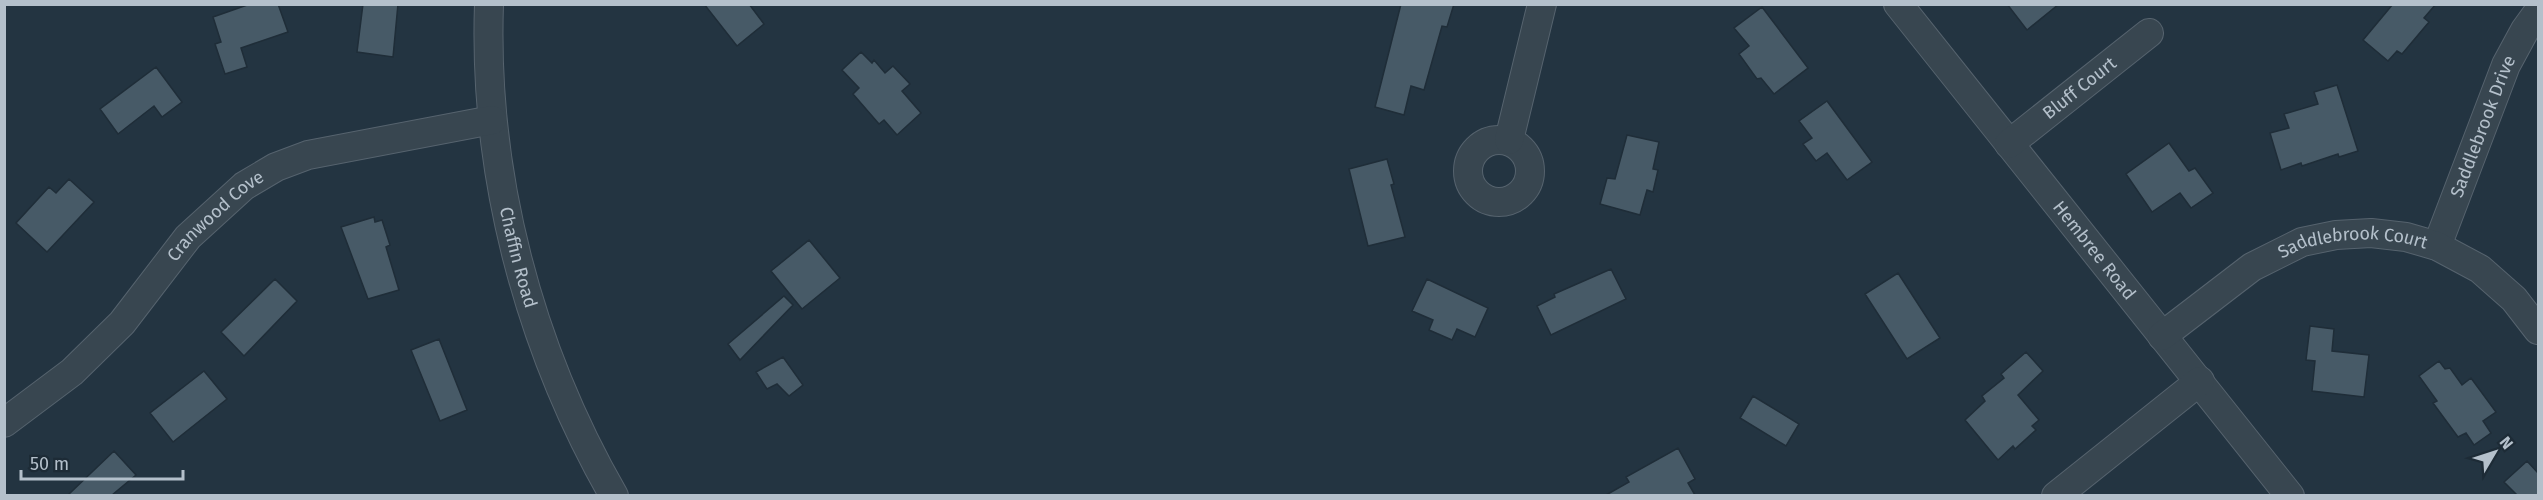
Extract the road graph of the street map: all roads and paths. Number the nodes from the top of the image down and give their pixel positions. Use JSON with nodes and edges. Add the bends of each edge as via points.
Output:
{"nodes":[{"id":1,"x":489,"y":4,"type":"edge"},
{"id":2,"x":1542,"y":4,"type":"edge"},
{"id":3,"x":1898,"y":4,"type":"edge"},
{"id":4,"x":2538,"y":12,"type":"edge"},
{"id":5,"x":2149,"y":33,"type":"dead end"},
{"id":6,"x":492,"y":120,"type":"junction"},
{"id":7,"x":1509,"y":140,"type":"dead end"},
{"id":8,"x":2009,"y":144,"type":"junction"},
{"id":9,"x":2437,"y":246,"type":"junction"},
{"id":10,"x":2538,"y":330,"type":"edge"},
{"id":11,"x":2162,"y":336,"type":"junction"},
{"id":12,"x":2200,"y":381,"type":"junction"},
{"id":13,"x":4,"y":423,"type":"edge"},
{"id":14,"x":614,"y":495,"type":"edge"},
{"id":15,"x":2056,"y":495,"type":"edge"},
{"id":16,"x":2290,"y":495,"type":"edge"}],
"edges":[{"from":1,"to":6,"type":"street","name":"Chaffin Road"},
{"from":2,"to":7,"type":"street"},
{"from":3,"to":8,"type":"street","name":"Hembree Road"},
{"from":4,"to":9,"type":"street","name":"Saddlebrook Drive","via":[[2506,64]]},
{"from":5,"to":8,"type":"street","name":"Bluff Court"},
{"from":6,"to":13,"type":"street","name":"Cranwood Cove","via":[[308,155],[276,167],[244,186],[188,237],[114,331],[72,372]]},
{"from":6,"to":14,"type":"street","name":"Chaffin Road","via":[[510,231],[542,342],[587,450]]},
{"from":8,"to":11,"type":"street","name":"Hembree Road"},
{"from":9,"to":10,"type":"street","name":"Saddlebrook Court","via":[[2480,269],[2514,299]]},
{"from":9,"to":11,"type":"street","name":"Saddlebrook Court","via":[[2372,233],[2302,242],[2252,267]]},
{"from":11,"to":12,"type":"street","name":"Hembree Road"},
{"from":12,"to":15,"type":"street"},
{"from":12,"to":16,"type":"street","name":"Hembree Road"}]}
